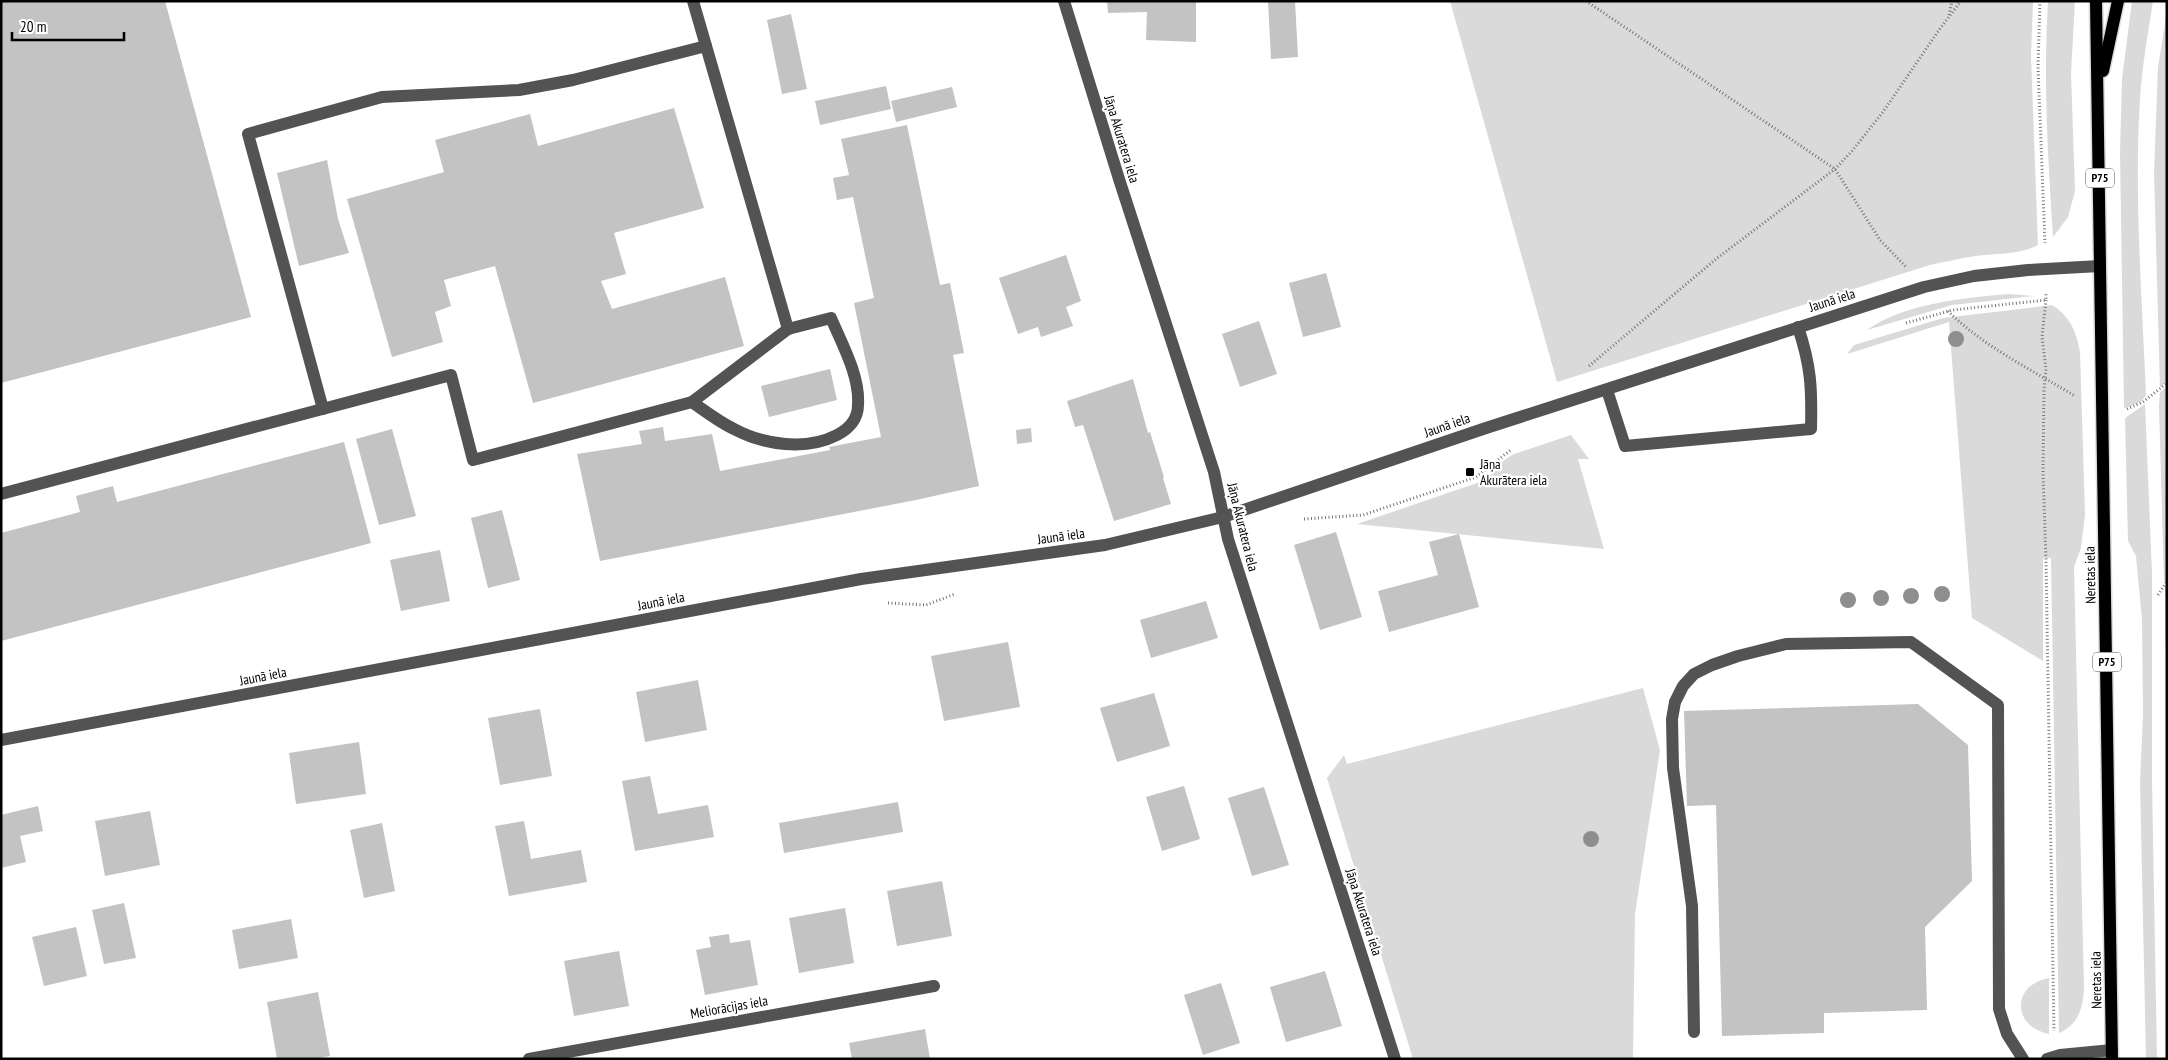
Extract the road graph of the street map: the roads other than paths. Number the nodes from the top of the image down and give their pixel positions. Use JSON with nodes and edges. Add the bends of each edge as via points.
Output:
{"nodes":[{"id":1,"x":693,"y":1,"type":"edge"},
{"id":2,"x":1064,"y":1,"type":"edge"},
{"id":3,"x":2096,"y":1,"type":"edge"},
{"id":4,"x":2118,"y":1,"type":"edge"},
{"id":5,"x":706,"y":46,"type":"junction"},
{"id":6,"x":2099,"y":91,"type":"junction"},
{"id":7,"x":2100,"y":266,"type":"junction"},
{"id":8,"x":1798,"y":327,"type":"junction"},
{"id":9,"x":788,"y":329,"type":"junction"},
{"id":10,"x":1607,"y":390,"type":"junction"},
{"id":11,"x":692,"y":402,"type":"junction"},
{"id":12,"x":323,"y":409,"type":"junction"},
{"id":13,"x":1,"y":494,"type":"edge"},
{"id":14,"x":1223,"y":518,"type":"junction"},
{"id":15,"x":1,"y":740,"type":"edge"},
{"id":16,"x":934,"y":986,"type":"dead end"},
{"id":17,"x":1694,"y":1032,"type":"dead end"},
{"id":18,"x":2112,"y":1054,"type":"edge"},
{"id":19,"x":2051,"y":1058,"type":"edge"},
{"id":20,"x":529,"y":1059,"type":"edge"},
{"id":21,"x":1395,"y":1059,"type":"edge"},
{"id":22,"x":2023,"y":1059,"type":"edge"}],
"edges":[{"from":1,"to":5,"type":"street"},
{"from":2,"to":14,"type":"street","name":"Jāņa Akuratera iela","via":[[1214,472]]},
{"from":3,"to":6,"type":"main road","number":"P75"},
{"from":4,"to":6,"type":"main road"},
{"from":5,"to":9,"type":"street"},
{"from":5,"to":12,"type":"street","via":[[573,80],[518,90],[382,97],[248,134]]},
{"from":6,"to":7,"type":"main road","name":"Neretas iela","number":"P75"},
{"from":7,"to":8,"type":"street","name":"Jaunā iela","via":[[1974,276],[1924,287]]},
{"from":7,"to":18,"type":"main road","name":"Neretas iela","number":"P75"},
{"from":8,"to":10,"type":"street","name":"Jaunā iela"},
{"from":8,"to":10,"type":"street","via":[[1811,374],[1811,429],[1625,446]]},
{"from":9,"to":11,"type":"street"},
{"from":9,"to":11,"type":"street","via":[[832,318],[857,391],[855,418],[846,430],[812,443],[765,441],[734,429]]},
{"from":10,"to":14,"type":"street","name":"Jaunā iela"},
{"from":11,"to":12,"type":"street","via":[[473,460],[451,375]]},
{"from":12,"to":13,"type":"street"},
{"from":14,"to":15,"type":"street","name":"Jaunā iela","via":[[1105,545],[861,579]]},
{"from":14,"to":21,"type":"street","name":"Jāņa Akuratera iela"},
{"from":16,"to":20,"type":"street","name":"Meliorācijas iela"},
{"from":17,"to":22,"type":"street","via":[[1692,906],[1673,768],[1672,720],[1675,702],[1683,686],[1694,674],[1712,665],[1786,644],[1911,642],[1998,706],[1999,1009],[2007,1034]]},
{"from":18,"to":19,"type":"street"}]}
